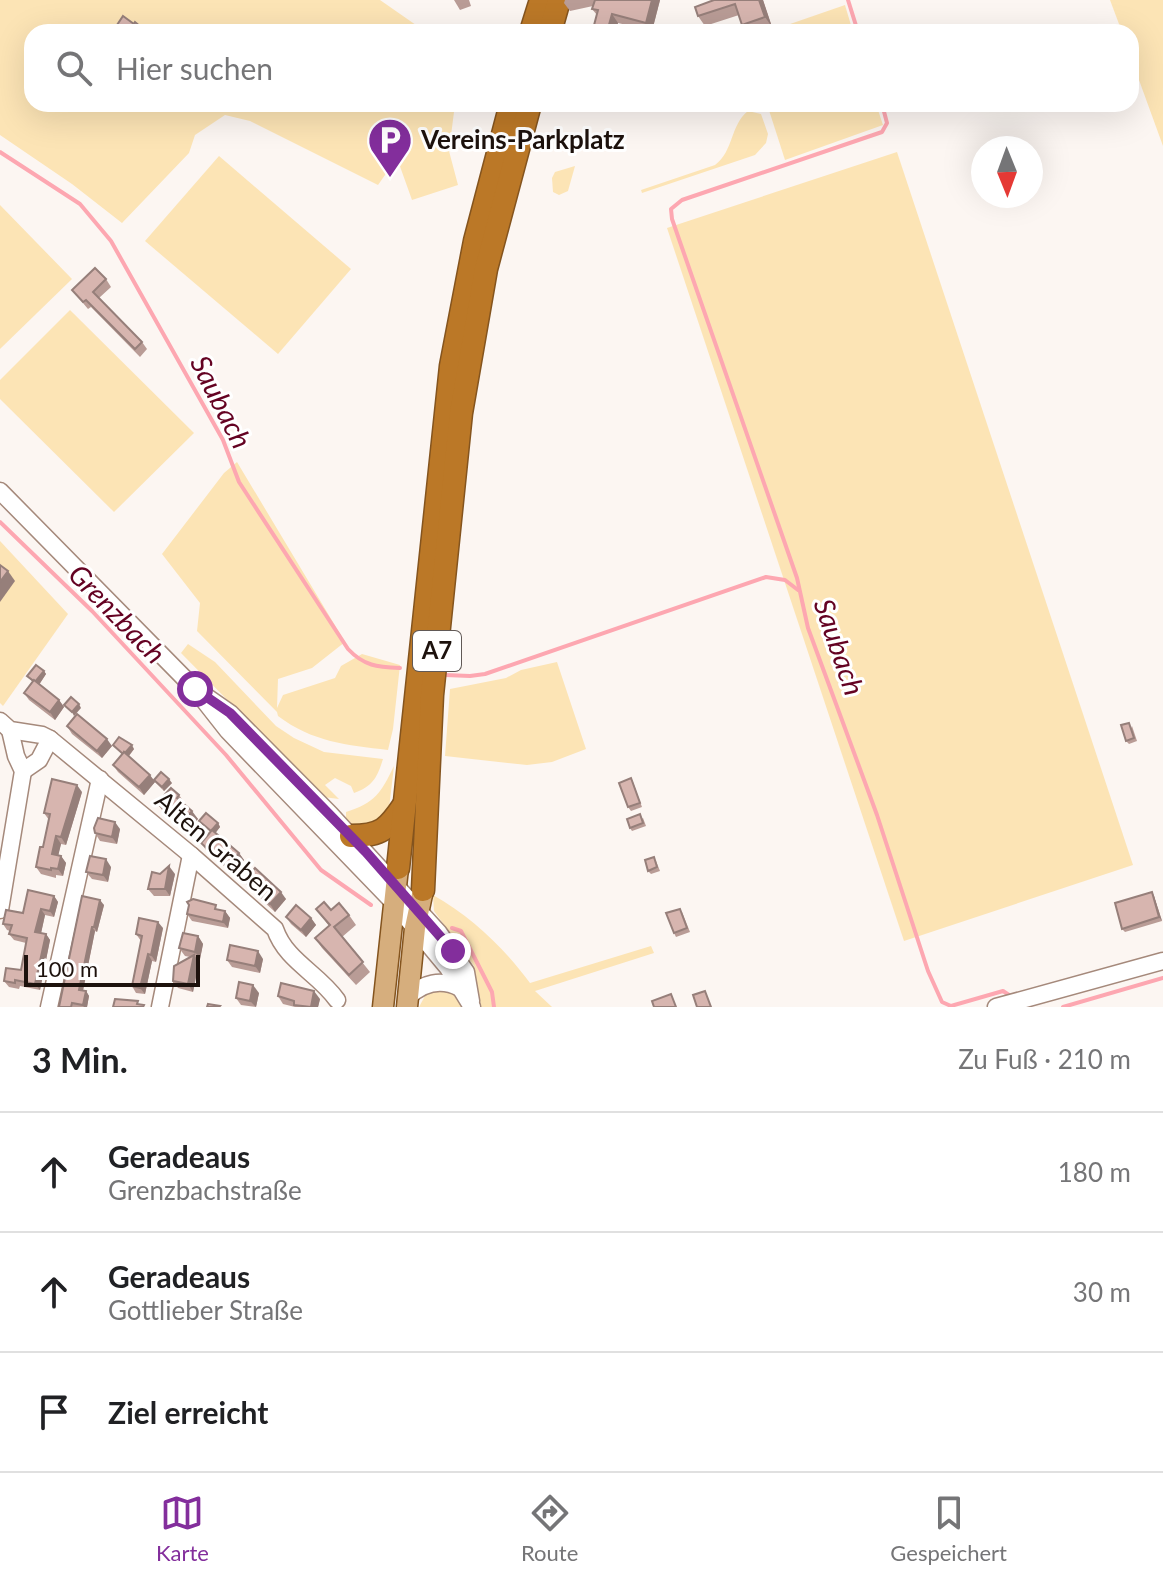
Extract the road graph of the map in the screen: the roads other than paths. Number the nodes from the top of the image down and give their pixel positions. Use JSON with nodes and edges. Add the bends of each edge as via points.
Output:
{"nodes":[{"id":1,"x":541,"y":0,"type":"edge"},
{"id":2,"x":559,"y":0,"type":"edge"},
{"id":3,"x":534,"y":24,"type":"edge"},
{"id":4,"x":552,"y":24,"type":"edge"},
{"id":5,"x":509,"y":112,"type":"edge"},
{"id":6,"x":528,"y":112,"type":"edge"},
{"id":7,"x":0,"y":491,"type":"edge"},
{"id":8,"x":195,"y":689,"type":"junction"},
{"id":9,"x":5,"y":725,"type":"edge"},
{"id":10,"x":50,"y":739,"type":"junction"},
{"id":11,"x":23,"y":771,"type":"junction"},
{"id":12,"x":100,"y":779,"type":"junction"},
{"id":13,"x":404,"y":804,"type":"junction"},
{"id":14,"x":351,"y":836,"type":"junction"},
{"id":15,"x":191,"y":855,"type":"junction"},
{"id":16,"x":364,"y":874,"type":"junction"},
{"id":17,"x":408,"y":898,"type":"junction"},
{"id":18,"x":0,"y":910,"type":"edge"},
{"id":19,"x":390,"y":938,"type":"junction"},
{"id":20,"x":1163,"y":961,"type":"edge"},
{"id":21,"x":460,"y":988,"type":"junction"},
{"id":22,"x":337,"y":1000,"type":"dead end"},
{"id":23,"x":408,"y":1002,"type":"edge"},
{"id":24,"x":1000,"y":1006,"type":"edge"},
{"id":25,"x":49,"y":1007,"type":"edge"},
{"id":26,"x":160,"y":1007,"type":"edge"},
{"id":27,"x":383,"y":1007,"type":"edge"},
{"id":28,"x":472,"y":1007,"type":"edge"}],
"edges":[{"from":1,"to":3,"type":"highway"},
{"from":2,"to":4,"type":"highway"},
{"from":5,"to":13,"type":"highway","number":"A7","via":[[475,241],[451,366]]},
{"from":6,"to":17,"type":"highway","number":"A7","via":[[486,269],[461,413]]},
{"from":7,"to":8,"type":"street"},
{"from":8,"to":14,"type":"street","via":[[230,713]]},
{"from":8,"to":16,"type":"street"},
{"from":9,"to":10,"type":"street","name":"Alten Graben"},
{"from":9,"to":11,"type":"street"},
{"from":10,"to":11,"type":"street","via":[[39,760]]},
{"from":10,"to":12,"type":"street","name":"Alten Graben"},
{"from":11,"to":18,"type":"street"},
{"from":12,"to":15,"type":"street","name":"Alten Graben"},
{"from":12,"to":25,"type":"street"},
{"from":13,"to":14,"type":"highway","via":[[382,831]]},
{"from":13,"to":17,"type":"highway","number":"A7"},
{"from":14,"to":17,"type":"street"},
{"from":15,"to":22,"type":"street","name":"Alten Graben","via":[[275,929],[281,946]]},
{"from":15,"to":26,"type":"street"},
{"from":16,"to":17,"type":"street"},
{"from":16,"to":19,"type":"street","via":[[379,900]]},
{"from":17,"to":19,"type":"main road"},
{"from":17,"to":19,"type":"street"},
{"from":17,"to":21,"type":"street"},
{"from":17,"to":23,"type":"main road"},
{"from":17,"to":28,"type":"street","via":[[466,972]]},
{"from":19,"to":27,"type":"main road"},
{"from":20,"to":24,"type":"street"},
{"from":21,"to":23,"type":"street","via":[[434,983],[419,988]]},
{"from":21,"to":28,"type":"street"}]}
